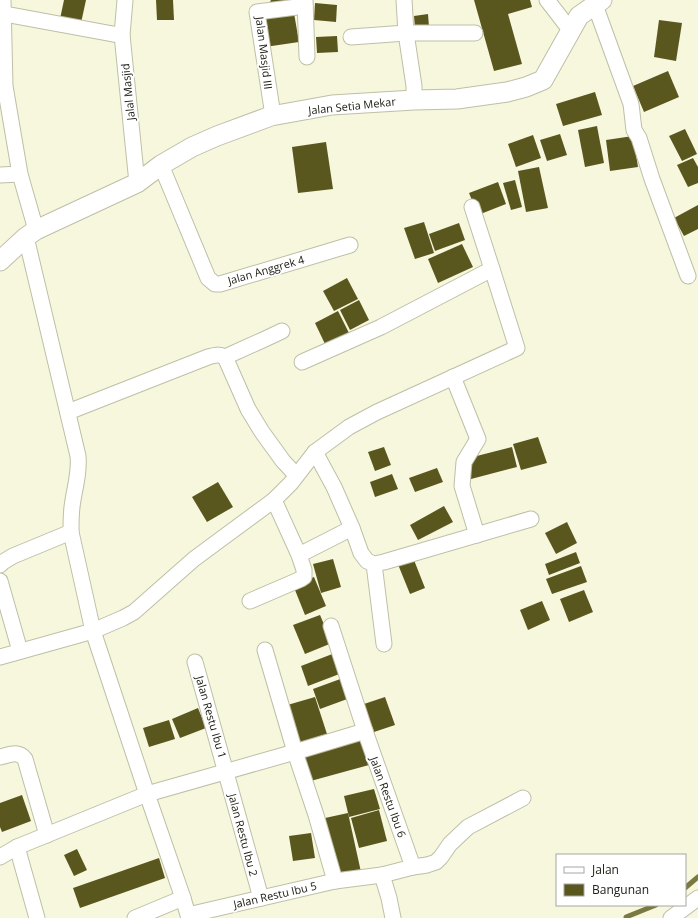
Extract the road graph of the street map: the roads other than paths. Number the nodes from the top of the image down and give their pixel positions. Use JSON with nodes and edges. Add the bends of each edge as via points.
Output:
{"nodes":[{"id":1,"x":125,"y":0,"type":"edge"},
{"id":2,"x":404,"y":0,"type":"edge"},
{"id":3,"x":547,"y":0,"type":"edge"},
{"id":4,"x":599,"y":2,"type":"edge"},
{"id":5,"x":305,"y":3,"type":"edge"},
{"id":6,"x":2,"y":9,"type":"edge"},
{"id":7,"x":571,"y":31,"type":"junction"},
{"id":8,"x":406,"y":33,"type":"junction"},
{"id":9,"x":475,"y":33,"type":"dead end"},
{"id":10,"x":122,"y":35,"type":"junction"},
{"id":11,"x":351,"y":37,"type":"dead end"},
{"id":12,"x":307,"y":56,"type":"dead end"},
{"id":13,"x":3,"y":86,"type":"edge"},
{"id":14,"x":414,"y":100,"type":"junction"},
{"id":15,"x":271,"y":116,"type":"junction"},
{"id":16,"x":161,"y":165,"type":"junction"},
{"id":17,"x":20,"y":174,"type":"junction"},
{"id":18,"x":0,"y":175,"type":"edge"},
{"id":19,"x":137,"y":183,"type":"junction"},
{"id":20,"x":472,"y":207,"type":"dead end"},
{"id":21,"x":31,"y":234,"type":"junction"},
{"id":22,"x":350,"y":245,"type":"dead end"},
{"id":23,"x":0,"y":261,"type":"edge"},
{"id":24,"x":492,"y":269,"type":"junction"},
{"id":25,"x":688,"y":276,"type":"dead end"},
{"id":26,"x":282,"y":330,"type":"dead end"},
{"id":27,"x":226,"y":357,"type":"junction"},
{"id":28,"x":302,"y":362,"type":"dead end"},
{"id":29,"x":453,"y":377,"type":"junction"},
{"id":30,"x":68,"y":412,"type":"junction"},
{"id":31,"x":315,"y":452,"type":"junction"},
{"id":32,"x":296,"y":475,"type":"junction"},
{"id":33,"x":274,"y":500,"type":"junction"},
{"id":34,"x":531,"y":519,"type":"dead end"},
{"id":35,"x":352,"y":528,"type":"junction"},
{"id":36,"x":71,"y":532,"type":"junction"},
{"id":37,"x":477,"y":534,"type":"junction"},
{"id":38,"x":299,"y":555,"type":"junction"},
{"id":39,"x":374,"y":564,"type":"junction"},
{"id":40,"x":0,"y":565,"type":"edge"},
{"id":41,"x":0,"y":581,"type":"edge"},
{"id":42,"x":250,"y":601,"type":"dead end"},
{"id":43,"x":331,"y":626,"type":"dead end"},
{"id":44,"x":93,"y":631,"type":"junction"},
{"id":45,"x":384,"y":644,"type":"dead end"},
{"id":46,"x":265,"y":650,"type":"dead end"},
{"id":47,"x":20,"y":651,"type":"junction"},
{"id":48,"x":0,"y":657,"type":"edge"},
{"id":49,"x":195,"y":662,"type":"dead end"},
{"id":50,"x":365,"y":731,"type":"junction"},
{"id":51,"x":295,"y":752,"type":"junction"},
{"id":52,"x":0,"y":757,"type":"edge"},
{"id":53,"x":226,"y":772,"type":"junction"},
{"id":54,"x":147,"y":794,"type":"junction"},
{"id":55,"x":523,"y":798,"type":"dead end"},
{"id":56,"x":47,"y":835,"type":"junction"},
{"id":57,"x":18,"y":848,"type":"junction"},
{"id":58,"x":0,"y":857,"type":"edge"},
{"id":59,"x":413,"y":865,"type":"junction"},
{"id":60,"x":382,"y":875,"type":"junction"},
{"id":61,"x":335,"y":881,"type":"junction"},
{"id":62,"x":183,"y":898,"type":"junction"},
{"id":63,"x":261,"y":898,"type":"junction"},
{"id":64,"x":698,"y":898,"type":"edge"},
{"id":65,"x":189,"y":917,"type":"edge"},
{"id":66,"x":37,"y":918,"type":"edge"},
{"id":67,"x":135,"y":918,"type":"edge"},
{"id":68,"x":393,"y":918,"type":"edge"},
{"id":69,"x":671,"y":918,"type":"edge"}],
"edges":[{"from":1,"to":10,"type":"street","name":"Jalal Masjid"},
{"from":2,"to":8,"type":"street"},
{"from":3,"to":7,"type":"street"},
{"from":4,"to":7,"type":"street","name":"Jalan Setia Mekar","via":[[579,16]]},
{"from":4,"to":25,"type":"street","via":[[631,104],[634,130]]},
{"from":5,"to":12,"type":"street"},
{"from":5,"to":15,"type":"street","name":"Jalan Masjid III","via":[[257,12]]},
{"from":6,"to":10,"type":"street"},
{"from":6,"to":13,"type":"street","name":"Jalan Restu Ibu 5"},
{"from":7,"to":14,"type":"street","name":"Jalan Setia Mekar","via":[[543,80],[507,92],[457,99]]},
{"from":8,"to":9,"type":"street"},
{"from":8,"to":11,"type":"street"},
{"from":8,"to":14,"type":"street"},
{"from":10,"to":19,"type":"street","name":"Jalal Masjid"},
{"from":13,"to":17,"type":"street","name":"Jalan Restu Ibu 5"},
{"from":14,"to":15,"type":"street","name":"Jalan Setia Mekar","via":[[332,105]]},
{"from":15,"to":16,"type":"street","name":"Jalan Setia Mekar","via":[[192,147]]},
{"from":16,"to":19,"type":"street","name":"Jalan Setia Mekar"},
{"from":16,"to":22,"type":"street","name":"Jalan Anggrek 4","via":[[208,278],[215,284]]},
{"from":17,"to":18,"type":"street"},
{"from":17,"to":21,"type":"street","name":"Jalan Restu Ibu 5"},
{"from":19,"to":21,"type":"street","name":"Jalan Setia Mekar"},
{"from":20,"to":24,"type":"street"},
{"from":21,"to":23,"type":"street","name":"Jalan Setia Mekar"},
{"from":21,"to":30,"type":"street","name":"Jalan Restu Ibu 5"},
{"from":24,"to":28,"type":"street","via":[[381,327]]},
{"from":24,"to":29,"type":"street","via":[[517,348]]},
{"from":26,"to":27,"type":"street"},
{"from":27,"to":30,"type":"street","via":[[213,355]]},
{"from":27,"to":32,"type":"street","via":[[248,409],[282,461]]},
{"from":29,"to":31,"type":"street","via":[[377,412],[350,427]]},
{"from":29,"to":37,"type":"street","via":[[478,439],[464,462],[462,486]]},
{"from":30,"to":36,"type":"street","name":"Jalan Restu Ibu 5","via":[[79,468],[72,507]]},
{"from":31,"to":32,"type":"street"},
{"from":31,"to":35,"type":"street"},
{"from":32,"to":33,"type":"street"},
{"from":33,"to":38,"type":"street"},
{"from":33,"to":44,"type":"street","via":[[194,559],[134,612]]},
{"from":34,"to":37,"type":"street"},
{"from":35,"to":38,"type":"street"},
{"from":35,"to":39,"type":"street","via":[[361,553],[367,561]]},
{"from":36,"to":40,"type":"street","via":[[13,556]]},
{"from":36,"to":44,"type":"street","name":"Jalan Restu Ibu 5"},
{"from":37,"to":39,"type":"street"},
{"from":38,"to":42,"type":"street","via":[[304,570],[301,579]]},
{"from":39,"to":45,"type":"street"},
{"from":41,"to":47,"type":"street"},
{"from":43,"to":50,"type":"street"},
{"from":44,"to":47,"type":"street"},
{"from":44,"to":54,"type":"street","name":"Jalan Restu Ibu 5"},
{"from":46,"to":51,"type":"street"},
{"from":47,"to":48,"type":"street"},
{"from":49,"to":53,"type":"street","name":"Jalan Restu Ibu 1"},
{"from":50,"to":51,"type":"street"},
{"from":50,"to":59,"type":"street","name":"Jalan Restu Ibu 6"},
{"from":51,"to":53,"type":"street"},
{"from":51,"to":61,"type":"street"},
{"from":52,"to":56,"type":"street","via":[[15,753],[25,758]]},
{"from":53,"to":54,"type":"street"},
{"from":53,"to":63,"type":"street","name":"Jalan Restu Ibu 2"},
{"from":54,"to":56,"type":"street"},
{"from":54,"to":62,"type":"street","name":"Jalan Restu Ibu 5"},
{"from":55,"to":59,"type":"street","name":"Jalan Restu Ibu 5","via":[[468,827],[436,862]]},
{"from":56,"to":57,"type":"street"},
{"from":57,"to":58,"type":"street"},
{"from":57,"to":66,"type":"street"},
{"from":59,"to":60,"type":"street","name":"Jalan Restu Ibu 5"},
{"from":60,"to":61,"type":"street","name":"Jalan Restu Ibu 5"},
{"from":60,"to":68,"type":"street"},
{"from":61,"to":63,"type":"street","name":"Jalan Restu Ibu 5"},
{"from":62,"to":65,"type":"street","name":"Jalan Restu Ibu 5"},
{"from":62,"to":67,"type":"street"},
{"from":63,"to":65,"type":"street","name":"Jalan Restu Ibu 5"},
{"from":64,"to":69,"type":"street"}]}
